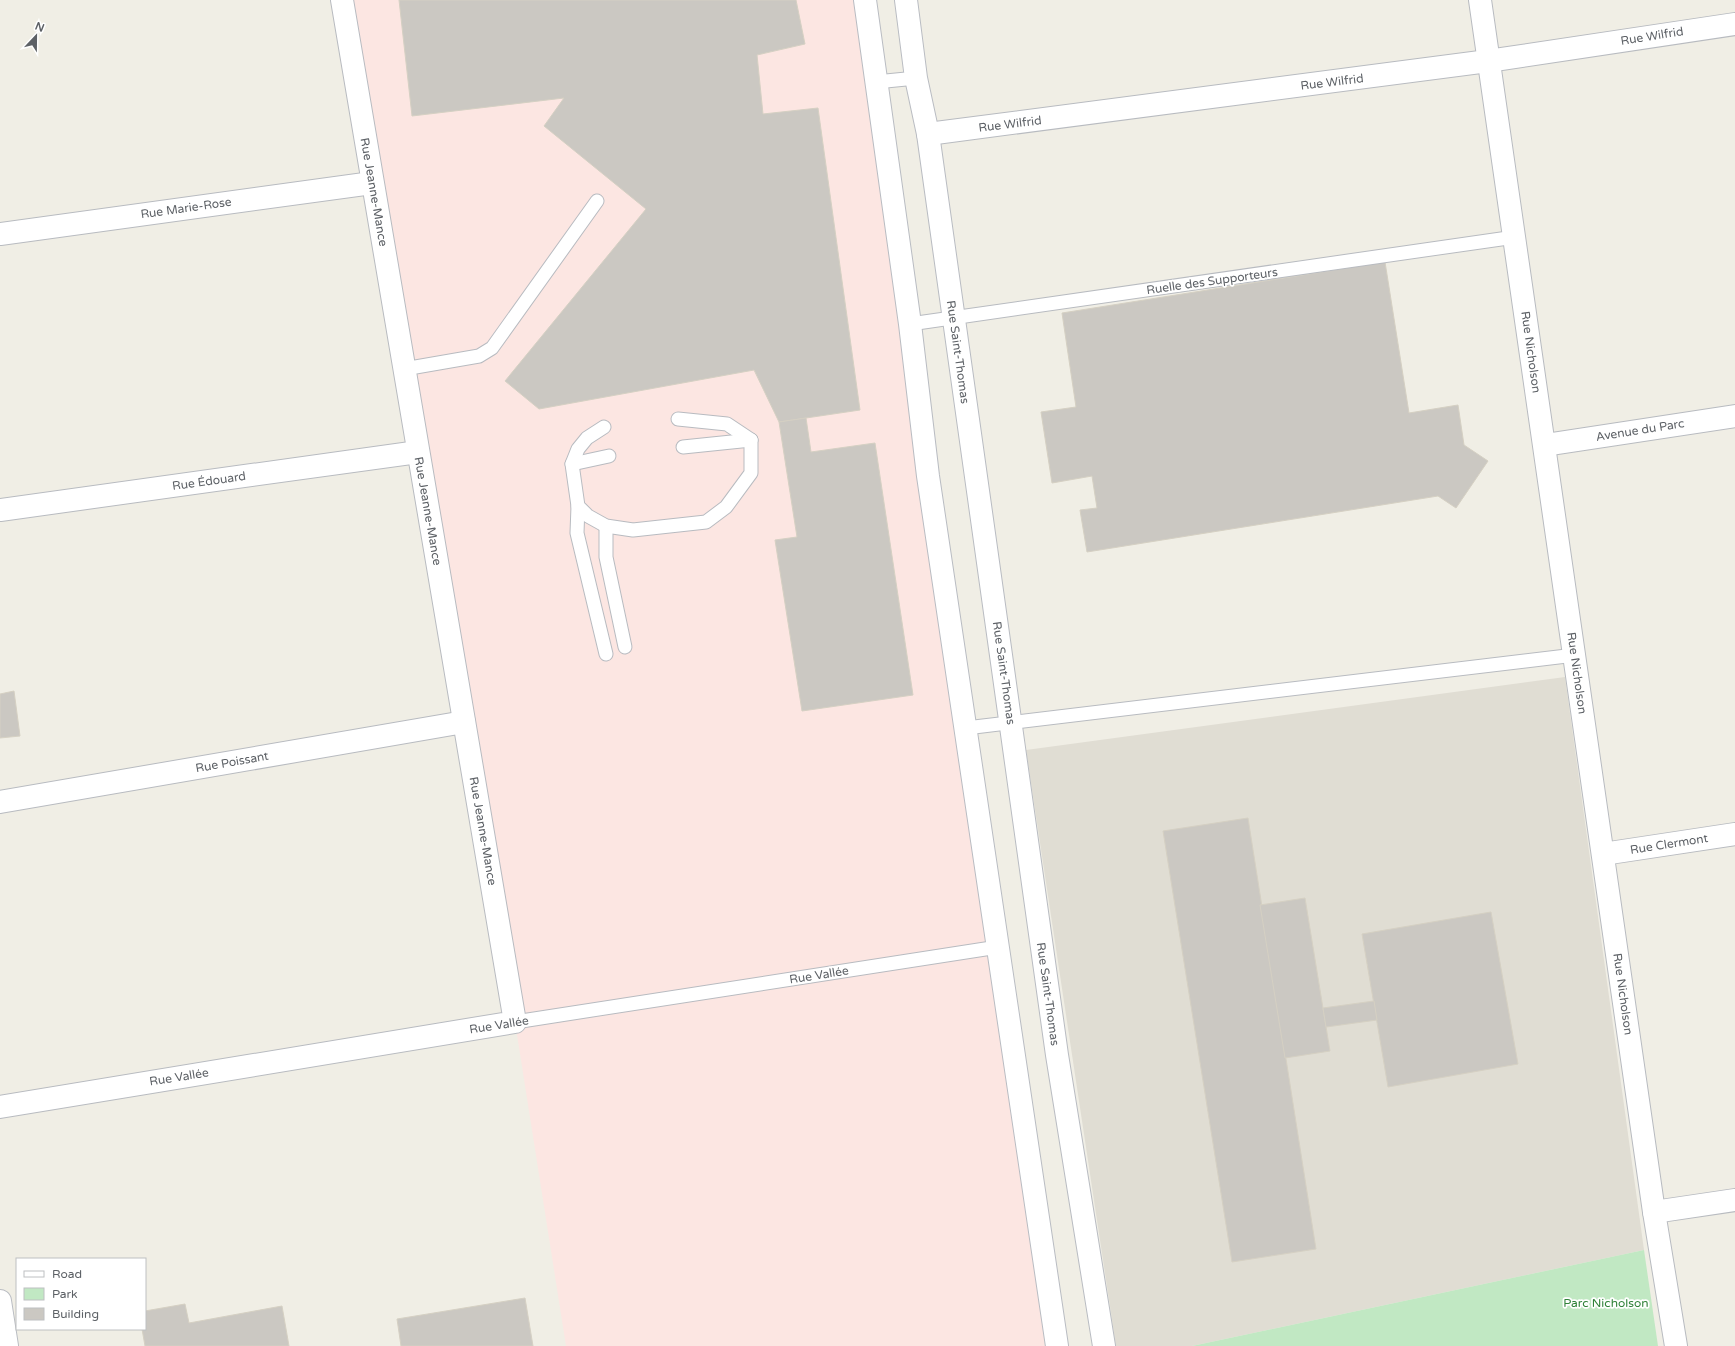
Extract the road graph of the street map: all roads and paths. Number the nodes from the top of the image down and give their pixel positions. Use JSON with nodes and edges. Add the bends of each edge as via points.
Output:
{"nodes":[{"id":1,"x":342,"y":0,"type":"edge"},
{"id":2,"x":865,"y":0,"type":"edge"},
{"id":3,"x":906,"y":0,"type":"edge"},
{"id":4,"x":1480,"y":0,"type":"edge"},
{"id":5,"x":1735,"y":24,"type":"edge"},
{"id":6,"x":1488,"y":61,"type":"junction"},
{"id":7,"x":916,"y":78,"type":"junction"},
{"id":8,"x":876,"y":82,"type":"junction"},
{"id":9,"x":928,"y":134,"type":"junction"},
{"id":10,"x":372,"y":183,"type":"junction"},
{"id":11,"x":597,"y":201,"type":"dead end"},
{"id":12,"x":0,"y":234,"type":"edge"},
{"id":13,"x":1515,"y":237,"type":"junction"},
{"id":14,"x":953,"y":319,"type":"junction"},
{"id":15,"x":910,"y":324,"type":"junction"},
{"id":16,"x":404,"y":369,"type":"junction"},
{"id":17,"x":1735,"y":416,"type":"edge"},
{"id":18,"x":678,"y":419,"type":"dead end"},
{"id":19,"x":604,"y":427,"type":"dead end"},
{"id":20,"x":751,"y":440,"type":"junction"},
{"id":21,"x":1544,"y":445,"type":"junction"},
{"id":22,"x":683,"y":447,"type":"dead end"},
{"id":23,"x":418,"y":452,"type":"junction"},
{"id":24,"x":609,"y":456,"type":"dead end"},
{"id":25,"x":572,"y":464,"type":"junction"},
{"id":26,"x":578,"y":506,"type":"junction"},
{"id":27,"x":0,"y":510,"type":"edge"},
{"id":28,"x":606,"y":526,"type":"junction"},
{"id":29,"x":625,"y":648,"type":"dead end"},
{"id":30,"x":606,"y":654,"type":"dead end"},
{"id":31,"x":1574,"y":655,"type":"junction"},
{"id":32,"x":464,"y":722,"type":"junction"},
{"id":33,"x":1011,"y":722,"type":"junction"},
{"id":34,"x":966,"y":728,"type":"junction"},
{"id":35,"x":0,"y":802,"type":"edge"},
{"id":36,"x":1735,"y":834,"type":"edge"},
{"id":37,"x":1603,"y":854,"type":"junction"},
{"id":38,"x":998,"y":947,"type":"junction"},
{"id":39,"x":515,"y":1022,"type":"junction"},
{"id":40,"x":0,"y":1107,"type":"edge"},
{"id":41,"x":1735,"y":1200,"type":"edge"},
{"id":42,"x":1654,"y":1212,"type":"junction"},
{"id":43,"x":0,"y":1301,"type":"edge"},
{"id":44,"x":7,"y":1346,"type":"edge"},
{"id":45,"x":1057,"y":1346,"type":"edge"},
{"id":46,"x":1104,"y":1346,"type":"edge"},
{"id":47,"x":1676,"y":1346,"type":"edge"}],
"edges":[{"from":1,"to":10,"type":"street","name":"Rue Jeanne-Mance"},
{"from":2,"to":8,"type":"street"},
{"from":3,"to":7,"type":"street","name":"Rue Saint-Thomas"},
{"from":4,"to":6,"type":"street","name":"Rue Nicholson"},
{"from":5,"to":6,"type":"street","name":"Rue Wilfrid"},
{"from":6,"to":9,"type":"street","name":"Rue Wilfrid"},
{"from":6,"to":13,"type":"street","name":"Rue Nicholson"},
{"from":7,"to":8,"type":"lane"},
{"from":7,"to":9,"type":"street","name":"Rue Saint-Thomas"},
{"from":8,"to":15,"type":"street"},
{"from":9,"to":14,"type":"street","name":"Rue Saint-Thomas"},
{"from":10,"to":12,"type":"street","name":"Rue Marie-Rose"},
{"from":10,"to":16,"type":"street","name":"Rue Jeanne-Mance"},
{"from":11,"to":16,"type":"lane","via":[[492,348],[479,356]]},
{"from":13,"to":14,"type":"lane","name":"Ruelle des Supporteurs"},
{"from":13,"to":21,"type":"street","name":"Rue Nicholson"},
{"from":14,"to":15,"type":"lane","name":"Ruelle des Supporteurs"},
{"from":14,"to":33,"type":"street","name":"Rue Saint-Thomas"},
{"from":15,"to":34,"type":"street","via":[[928,476]]},
{"from":16,"to":23,"type":"street","name":"Rue Jeanne-Mance"},
{"from":17,"to":21,"type":"street","name":"Avenue du Parc"},
{"from":18,"to":20,"type":"lane","via":[[727,424]]},
{"from":19,"to":25,"type":"lane","via":[[578,448]]},
{"from":20,"to":22,"type":"lane"},
{"from":20,"to":28,"type":"lane","via":[[751,473],[726,507],[706,522],[632,530]]},
{"from":21,"to":31,"type":"street","name":"Rue Nicholson"},
{"from":23,"to":27,"type":"street","name":"Rue Édouard"},
{"from":23,"to":32,"type":"street","name":"Rue Jeanne-Mance"},
{"from":24,"to":25,"type":"lane"},
{"from":25,"to":26,"type":"lane"},
{"from":26,"to":28,"type":"lane","via":[[588,516]]},
{"from":26,"to":30,"type":"lane","via":[[577,533]]},
{"from":28,"to":29,"type":"lane","via":[[606,557]]},
{"from":31,"to":33,"type":"lane"},
{"from":31,"to":37,"type":"street","name":"Rue Nicholson"},
{"from":32,"to":35,"type":"street","name":"Rue Poissant"},
{"from":32,"to":39,"type":"street","name":"Rue Jeanne-Mance"},
{"from":33,"to":34,"type":"lane"},
{"from":33,"to":46,"type":"street","name":"Rue Saint-Thomas","via":[[1057,1055]]},
{"from":34,"to":38,"type":"street"},
{"from":36,"to":37,"type":"street","name":"Rue Clermont"},
{"from":37,"to":42,"type":"street","name":"Rue Nicholson"},
{"from":38,"to":39,"type":"lane","name":"Rue Vallée"},
{"from":38,"to":45,"type":"street"},
{"from":39,"to":40,"type":"street","name":"Rue Vallée"},
{"from":41,"to":42,"type":"street"},
{"from":42,"to":47,"type":"street","name":"Rue Nicholson"},
{"from":43,"to":44,"type":"street"}]}
